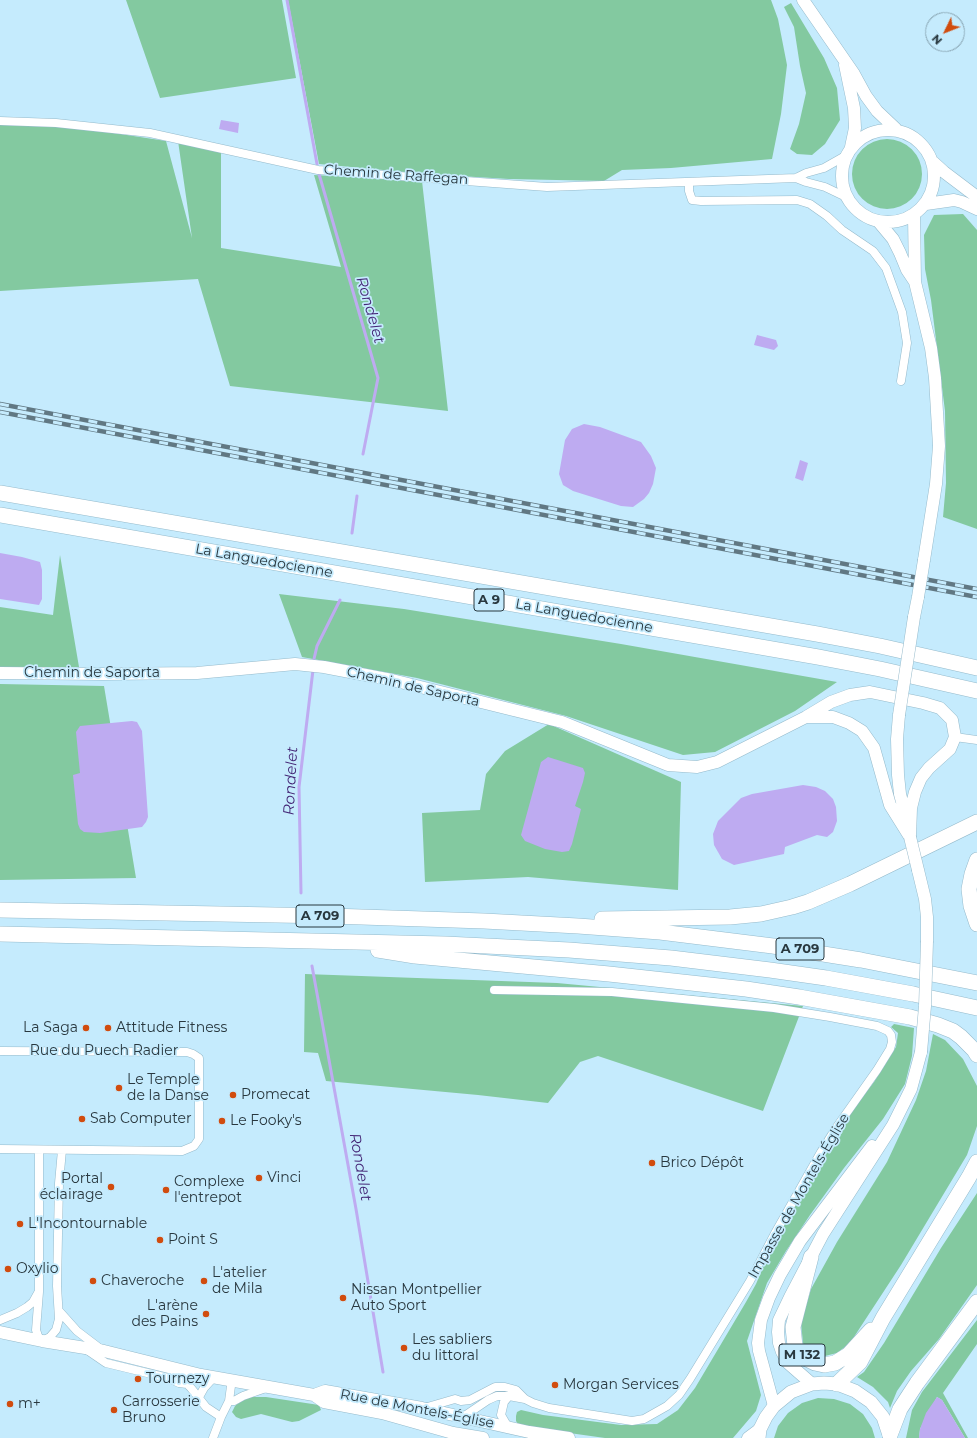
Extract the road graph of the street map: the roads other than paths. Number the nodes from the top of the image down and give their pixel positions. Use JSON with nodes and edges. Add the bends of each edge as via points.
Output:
{"nodes":[{"id":1,"x":803,"y":0,"type":"edge"},
{"id":2,"x":844,"y":62,"type":"junction"},
{"id":3,"x":0,"y":120,"type":"edge"},
{"id":4,"x":896,"y":129,"type":"junction"},
{"id":5,"x":849,"y":151,"type":"junction"},
{"id":6,"x":933,"y":162,"type":"junction"},
{"id":7,"x":796,"y":178,"type":"junction"},
{"id":8,"x":689,"y":182,"type":"junction"},
{"id":9,"x":977,"y":197,"type":"edge"},
{"id":10,"x":848,"y":198,"type":"junction"},
{"id":11,"x":926,"y":204,"type":"junction"},
{"id":12,"x":977,"y":209,"type":"edge"},
{"id":13,"x":914,"y":215,"type":"junction"},
{"id":14,"x":878,"y":221,"type":"junction"},
{"id":15,"x":915,"y":282,"type":"junction"},
{"id":16,"x":901,"y":381,"type":"dead end"},
{"id":17,"x":0,"y":493,"type":"edge"},
{"id":18,"x":0,"y":516,"type":"edge"},
{"id":19,"x":977,"y":668,"type":"edge"},
{"id":20,"x":0,"y":673,"type":"edge"},
{"id":21,"x":977,"y":691,"type":"edge"},
{"id":22,"x":806,"y":717,"type":"junction"},
{"id":23,"x":955,"y":737,"type":"junction"},
{"id":24,"x":977,"y":740,"type":"edge"},
{"id":25,"x":977,"y":822,"type":"edge"},
{"id":26,"x":910,"y":837,"type":"junction"},
{"id":27,"x":977,"y":860,"type":"edge"},
{"id":28,"x":0,"y":910,"type":"edge"},
{"id":29,"x":484,"y":921,"type":"junction"},
{"id":30,"x":977,"y":924,"type":"edge"},
{"id":31,"x":0,"y":934,"type":"edge"},
{"id":32,"x":326,"y":941,"type":"junction"},
{"id":33,"x":977,"y":983,"type":"edge"},
{"id":34,"x":494,"y":990,"type":"dead end"},
{"id":35,"x":977,"y":1008,"type":"edge"},
{"id":36,"x":0,"y":1051,"type":"edge"},
{"id":37,"x":977,"y":1055,"type":"edge"},
{"id":38,"x":900,"y":1110,"type":"junction"},
{"id":39,"x":0,"y":1149,"type":"edge"},
{"id":40,"x":39,"y":1150,"type":"junction"},
{"id":41,"x":62,"y":1150,"type":"junction"},
{"id":42,"x":977,"y":1162,"type":"edge"},
{"id":43,"x":977,"y":1182,"type":"edge"},
{"id":44,"x":943,"y":1220,"type":"junction"},
{"id":45,"x":811,"y":1257,"type":"junction"},
{"id":46,"x":39,"y":1292,"type":"junction"},
{"id":47,"x":977,"y":1302,"type":"edge"},
{"id":48,"x":60,"y":1312,"type":"junction"},
{"id":49,"x":883,"y":1318,"type":"junction"},
{"id":50,"x":0,"y":1320,"type":"edge"},
{"id":51,"x":0,"y":1332,"type":"edge"},
{"id":52,"x":42,"y":1341,"type":"junction"},
{"id":53,"x":86,"y":1349,"type":"junction"},
{"id":54,"x":104,"y":1351,"type":"junction"},
{"id":55,"x":171,"y":1368,"type":"junction"},
{"id":56,"x":214,"y":1377,"type":"junction"},
{"id":57,"x":230,"y":1380,"type":"junction"},
{"id":58,"x":187,"y":1384,"type":"junction"},
{"id":59,"x":812,"y":1384,"type":"junction"},
{"id":60,"x":837,"y":1384,"type":"junction"},
{"id":61,"x":269,"y":1387,"type":"junction"},
{"id":62,"x":314,"y":1395,"type":"junction"},
{"id":63,"x":509,"y":1396,"type":"junction"},
{"id":64,"x":199,"y":1397,"type":"junction"},
{"id":65,"x":525,"y":1399,"type":"junction"},
{"id":66,"x":229,"y":1401,"type":"junction"},
{"id":67,"x":774,"y":1406,"type":"junction"},
{"id":68,"x":422,"y":1408,"type":"junction"},
{"id":69,"x":382,"y":1413,"type":"junction"},
{"id":70,"x":221,"y":1417,"type":"junction"},
{"id":71,"x":463,"y":1418,"type":"junction"},
{"id":72,"x":508,"y":1427,"type":"junction"},
{"id":73,"x":760,"y":1434,"type":"edge"},
{"id":74,"x":452,"y":1435,"type":"edge"},
{"id":75,"x":890,"y":1437,"type":"edge"},
{"id":76,"x":214,"y":1438,"type":"edge"},
{"id":77,"x":479,"y":1438,"type":"edge"},
{"id":78,"x":569,"y":1438,"type":"edge"},
{"id":79,"x":748,"y":1438,"type":"edge"}],
"edges":[{"from":1,"to":2,"type":"main road"},
{"from":2,"to":4,"type":"main road","via":[[877,112]]},
{"from":2,"to":5,"type":"main road","via":[[854,108],[855,128]]},
{"from":3,"to":8,"type":"street","name":"Chemin de Raffegan","via":[[150,133],[318,170],[547,186]]},
{"from":4,"to":5,"type":"main road","via":[[876,131],[862,137]]},
{"from":4,"to":6,"type":"main road","via":[[917,139]]},
{"from":5,"to":7,"type":"street","name":"Chemin de Raffegan","via":[[824,168]]},
{"from":5,"to":10,"type":"main road","via":[[843,164],[842,176]]},
{"from":6,"to":9,"type":"main road"},
{"from":6,"to":11,"type":"main road","via":[[933,191]]},
{"from":7,"to":8,"type":"street","name":"Chemin de Raffegan"},
{"from":7,"to":10,"type":"street","name":"Chemin de Raffegan","via":[[825,187]]},
{"from":8,"to":16,"type":"street","via":[[692,200],[797,200],[810,204],[873,251],[886,268],[902,312],[907,343]]},
{"from":10,"to":14,"type":"main road","via":[[855,209]]},
{"from":11,"to":12,"type":"main road","via":[[954,200]]},
{"from":11,"to":13,"type":"main road"},
{"from":13,"to":14,"type":"main road","via":[[903,220]]},
{"from":13,"to":15,"type":"main road","number":"M 132"},
{"from":14,"to":15,"type":"main road","number":"M 132","via":[[893,239]]},
{"from":15,"to":26,"type":"main road","number":"M 132","bridge":true,"via":[[931,348],[939,438],[936,484],[897,739],[900,794]]},
{"from":17,"to":19,"type":"highway","name":"La Languedocienne","number":"A 9","via":[[817,634]]},
{"from":18,"to":21,"type":"highway","name":"La Languedocienne","number":"A 9","via":[[810,655]]},
{"from":20,"to":22,"type":"main road","name":"Chemin de Saporta","via":[[197,673],[295,664],[324,667],[392,680],[562,722],[668,765],[697,767],[717,762]]},
{"from":22,"to":23,"type":"main road","name":"Chemin de Saporta","via":[[850,694],[870,692],[940,708],[952,720]]},
{"from":22,"to":26,"type":"main road","number":"M 132","via":[[833,717],[862,731],[874,748],[890,804]]},
{"from":23,"to":24,"type":"street"},
{"from":23,"to":26,"type":"main road","number":"M 132","via":[[950,749],[921,778],[911,808]]},
{"from":25,"to":29,"type":"highway","via":[[850,884],[808,902],[766,913],[730,917]]},
{"from":26,"to":38,"type":"main road","number":"M 132","bridge":true,"via":[[927,917],[925,1006],[921,1052],[910,1089]]},
{"from":27,"to":30,"type":"highway","via":[[969,889]]},
{"from":28,"to":29,"type":"highway","number":"A 709"},
{"from":29,"to":33,"type":"highway","number":"A 709","via":[[718,938],[862,960]]},
{"from":31,"to":32,"type":"highway","number":"A 709"},
{"from":32,"to":35,"type":"highway","number":"A 709","via":[[568,950],[694,961],[826,978]]},
{"from":32,"to":37,"type":"highway","via":[[415,956],[610,974],[800,997],[910,1017],[938,1025],[962,1038]]},
{"from":34,"to":65,"type":"street","name":"Impasse de Montels-Église","via":[[612,992],[774,1008],[877,1026],[888,1031],[892,1042],[884,1059],[822,1152],[750,1281],[679,1395],[655,1413],[644,1419],[632,1421],[549,1408]]},
{"from":36,"to":41,"type":"street","name":"Rue du Puech Radier","via":[[187,1052],[199,1058],[199,1139],[194,1146],[182,1151]]},
{"from":38,"to":45,"type":"main road","number":"M 132"},
{"from":38,"to":67,"type":"main road","number":"M 132","via":[[810,1227],[769,1298],[761,1320],[758,1342]]},
{"from":39,"to":40,"type":"street","name":"Rue du Puech Radier"},
{"from":40,"to":41,"type":"street","name":"Rue du Puech Radier"},
{"from":40,"to":46,"type":"street"},
{"from":41,"to":48,"type":"street","via":[[57,1271]]},
{"from":42,"to":44,"type":"highway"},
{"from":43,"to":44,"type":"highway"},
{"from":44,"to":49,"type":"highway"},
{"from":45,"to":49,"type":"highway","number":"M 132","via":[[793,1327],[796,1346],[804,1357],[824,1365],[835,1363],[848,1355]]},
{"from":45,"to":59,"type":"main road","number":"M 132","via":[[783,1310],[778,1332],[779,1344],[788,1363]]},
{"from":46,"to":50,"type":"street","via":[[27,1307]]},
{"from":46,"to":52,"type":"street","via":[[36,1330]]},
{"from":47,"to":75,"type":"highway","via":[[900,1409]]},
{"from":48,"to":52,"type":"street","via":[[56,1330]]},
{"from":48,"to":54,"type":"street","via":[[78,1331]]},
{"from":49,"to":60,"type":"highway","via":[[860,1362]]},
{"from":51,"to":52,"type":"main road","name":"Rue de Montels-Église"},
{"from":52,"to":53,"type":"main road","name":"Rue de Montels-Église"},
{"from":53,"to":54,"type":"main road","name":"Rue de Montels-Église"},
{"from":53,"to":58,"type":"street","name":"Rue de Montels-Église","via":[[106,1363],[168,1378],[179,1384]]},
{"from":54,"to":55,"type":"main road","name":"Rue de Montels-Église"},
{"from":55,"to":56,"type":"main road","name":"Rue de Montels-Église"},
{"from":55,"to":58,"type":"street"},
{"from":56,"to":57,"type":"main road","name":"Rue de Montels-Église"},
{"from":56,"to":64,"type":"street"},
{"from":57,"to":61,"type":"main road","name":"Rue de Montels-Église"},
{"from":57,"to":66,"type":"street"},
{"from":58,"to":64,"type":"street"},
{"from":59,"to":60,"type":"main road"},
{"from":59,"to":67,"type":"main road","via":[[791,1392]]},
{"from":60,"to":75,"type":"main road","via":[[855,1391],[871,1402],[883,1417]]},
{"from":61,"to":62,"type":"main road","name":"Rue de Montels-Église"},
{"from":61,"to":66,"type":"street"},
{"from":62,"to":68,"type":"main road","name":"Rue de Montels-Église","via":[[325,1390]]},
{"from":62,"to":69,"type":"main road","name":"Rue de Montels-Église","via":[[324,1402]]},
{"from":63,"to":65,"type":"street","name":"Impasse de Montels-Église"},
{"from":63,"to":71,"type":"street","name":"Impasse de Montels-Église","via":[[497,1396],[488,1400]]},
{"from":63,"to":72,"type":"street","via":[[504,1402],[501,1415]]},
{"from":64,"to":70,"type":"street","via":[[206,1407]]},
{"from":65,"to":68,"type":"street","name":"Impasse de Montels-Église","via":[[516,1390],[495,1387],[470,1400],[455,1399]]},
{"from":66,"to":70,"type":"street"},
{"from":67,"to":73,"type":"main road","via":[[766,1417]]},
{"from":68,"to":71,"type":"main road","name":"Rue de Montels-Église"},
{"from":69,"to":71,"type":"main road","via":[[399,1412],[450,1425]]},
{"from":69,"to":74,"type":"main road","name":"Rue de Montels-Église"},
{"from":70,"to":76,"type":"street"},
{"from":71,"to":72,"type":"main road","name":"Rue de Montels-Église"},
{"from":72,"to":74,"type":"main road","via":[[496,1430],[479,1428]]},
{"from":72,"to":78,"type":"main road","name":"Rue de Montels-Église"},
{"from":73,"to":79,"type":"main road"},
{"from":74,"to":77,"type":"main road","name":"Rue de Montels-Église"}]}
